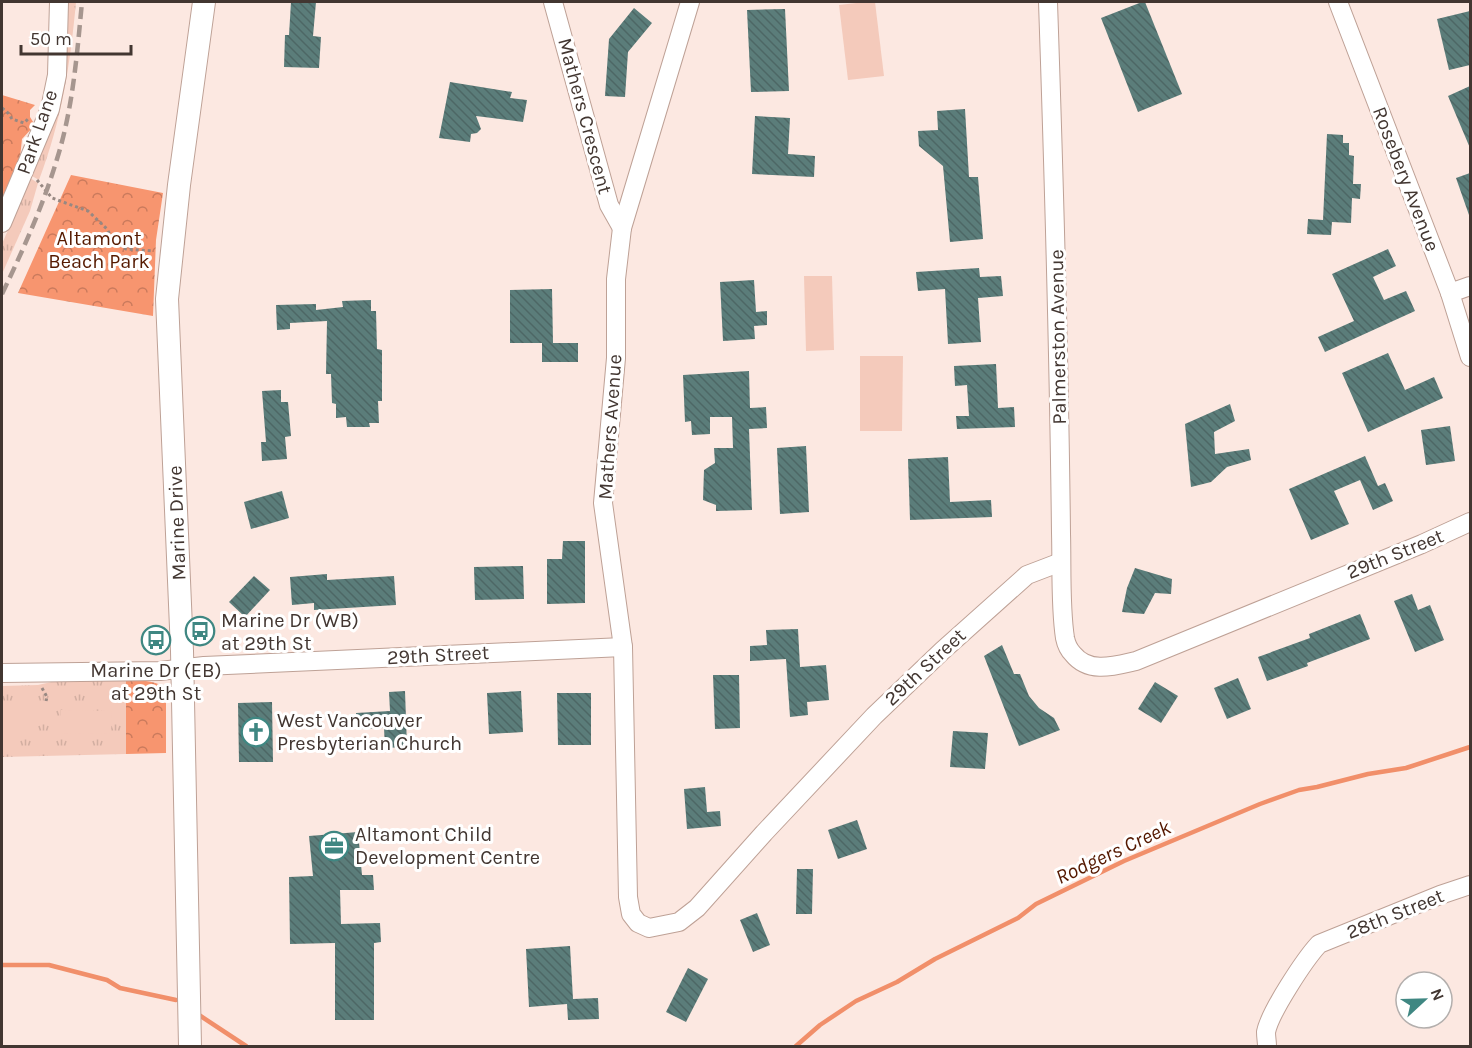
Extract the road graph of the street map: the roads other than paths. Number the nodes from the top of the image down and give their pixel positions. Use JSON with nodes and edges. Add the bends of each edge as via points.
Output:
{"nodes":[{"id":1,"x":59,"y":2,"type":"edge"},
{"id":2,"x":204,"y":2,"type":"edge"},
{"id":3,"x":553,"y":2,"type":"edge"},
{"id":4,"x":690,"y":2,"type":"edge"},
{"id":5,"x":1048,"y":2,"type":"edge"},
{"id":6,"x":1338,"y":2,"type":"edge"},
{"id":7,"x":2,"y":223,"type":"edge"},
{"id":8,"x":622,"y":228,"type":"junction"},
{"id":9,"x":1470,"y":286,"type":"edge"},
{"id":10,"x":1450,"y":293,"type":"junction"},
{"id":11,"x":1470,"y":357,"type":"edge"},
{"id":12,"x":1470,"y":522,"type":"edge"},
{"id":13,"x":1062,"y":562,"type":"junction"},
{"id":14,"x":623,"y":647,"type":"junction"},
{"id":15,"x":1084,"y":665,"type":"joint"},
{"id":16,"x":182,"y":669,"type":"junction"},
{"id":17,"x":2,"y":673,"type":"edge"},
{"id":18,"x":1470,"y":885,"type":"edge"},
{"id":19,"x":628,"y":897,"type":"joint"},
{"id":20,"x":190,"y":1047,"type":"edge"},
{"id":21,"x":1267,"y":1047,"type":"edge"}],
"edges":[{"from":1,"to":7,"type":"street","name":"Park Lane","via":[[57,75],[50,109]]},
{"from":2,"to":16,"type":"main road","name":"Marine Drive","via":[[167,299]]},
{"from":3,"to":8,"type":"street","name":"Mathers Crescent","via":[[609,205]]},
{"from":4,"to":8,"type":"street","name":"Mathers Avenue"},
{"from":5,"to":13,"type":"street","name":"Palmerston Avenue"},
{"from":6,"to":10,"type":"street","name":"Rosebery Avenue"},
{"from":8,"to":14,"type":"street","name":"Mathers Avenue","via":[[603,503]]},
{"from":9,"to":10,"type":"street"},
{"from":10,"to":11,"type":"street","name":"Rosebery Avenue"},
{"from":12,"to":15,"type":"street","name":"29th Street","via":[[1136,661],[1109,667]]},
{"from":13,"to":15,"type":"street","name":"Palmerston Avenue","via":[[1065,640]]},
{"from":13,"to":19,"type":"street","name":"29th Street","via":[[1027,574],[942,651],[874,716],[697,908],[679,922],[649,928],[638,923],[631,914]]},
{"from":14,"to":16,"type":"street","name":"29th Street"},
{"from":14,"to":19,"type":"street","name":"Mathers Avenue"},
{"from":16,"to":17,"type":"street","name":"29th Street"},
{"from":16,"to":20,"type":"main road","name":"Marine Drive"},
{"from":18,"to":21,"type":"street","name":"28th Street","via":[[1319,944],[1273,1016],[1266,1032]]}]}
